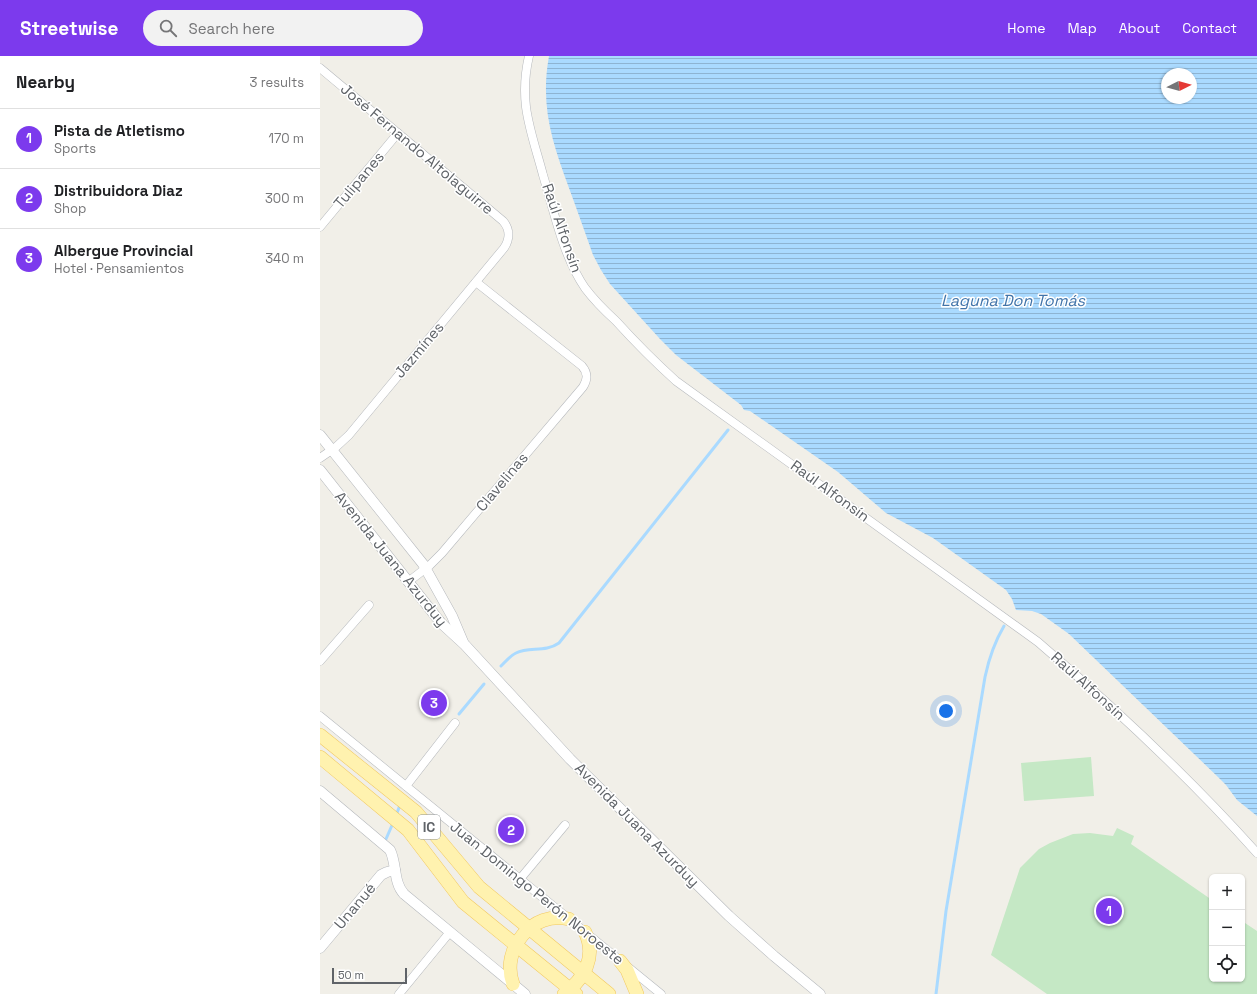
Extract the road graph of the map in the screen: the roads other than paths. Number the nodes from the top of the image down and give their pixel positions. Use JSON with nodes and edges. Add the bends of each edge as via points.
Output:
{"nodes":[{"id":1,"x":529,"y":56,"type":"edge"},
{"id":2,"x":320,"y":68,"type":"edge"},
{"id":3,"x":398,"y":133,"type":"junction"},
{"id":4,"x":320,"y":227,"type":"edge"},
{"id":5,"x":509,"y":233,"type":"joint"},
{"id":6,"x":476,"y":282,"type":"junction"},
{"id":7,"x":320,"y":436,"type":"edge"},
{"id":8,"x":332,"y":451,"type":"junction"},
{"id":9,"x":320,"y":458,"type":"edge"},
{"id":10,"x":320,"y":470,"type":"edge"},
{"id":11,"x":426,"y":568,"type":"junction"},
{"id":12,"x":408,"y":582,"type":"junction"},
{"id":13,"x":368,"y":605,"type":"dead end"},
{"id":14,"x":465,"y":645,"type":"junction"},
{"id":15,"x":320,"y":661,"type":"edge"},
{"id":16,"x":320,"y":716,"type":"edge"},
{"id":17,"x":455,"y":723,"type":"dead end"},
{"id":18,"x":320,"y":735,"type":"edge"},
{"id":19,"x":320,"y":757,"type":"edge"},
{"id":20,"x":406,"y":786,"type":"junction"},
{"id":21,"x":320,"y":791,"type":"edge"},
{"id":22,"x":565,"y":825,"type":"dead end"},
{"id":23,"x":1257,"y":853,"type":"edge"},
{"id":24,"x":395,"y":870,"type":"junction"},
{"id":25,"x":520,"y":879,"type":"junction"},
{"id":26,"x":569,"y":919,"type":"junction"},
{"id":27,"x":529,"y":928,"type":"junction"},
{"id":28,"x":450,"y":932,"type":"junction"},
{"id":29,"x":585,"y":932,"type":"junction"},
{"id":30,"x":324,"y":937,"type":"edge"},
{"id":31,"x":516,"y":945,"type":"junction"},
{"id":32,"x":320,"y":948,"type":"edge"},
{"id":33,"x":620,"y":961,"type":"junction"},
{"id":34,"x":584,"y":974,"type":"junction"},
{"id":35,"x":520,"y":991,"type":"edge"},
{"id":36,"x":570,"y":992,"type":"edge"},
{"id":37,"x":399,"y":994,"type":"edge"},
{"id":38,"x":609,"y":994,"type":"edge"},
{"id":39,"x":637,"y":994,"type":"edge"},
{"id":40,"x":661,"y":994,"type":"edge"},
{"id":41,"x":820,"y":994,"type":"edge"}],
"edges":[{"from":1,"to":23,"type":"street","name":"Raúl Alfonsín","via":[[525,94],[531,133],[567,252],[575,271],[590,294],[676,381],[1038,642],[1068,667],[1172,764]]},
{"from":2,"to":3,"type":"street","name":"José Fernando Altolaguirre"},
{"from":3,"to":4,"type":"street","name":"Tulipanes"},
{"from":3,"to":5,"type":"street","name":"José Fernando Altolaguirre","via":[[503,221]]},
{"from":5,"to":6,"type":"street","name":"Jazmínes","via":[[506,245]]},
{"from":6,"to":8,"type":"street","name":"Jazmínes","via":[[349,435]]},
{"from":6,"to":11,"type":"street","name":"Clavelinas","via":[[582,366],[587,376],[586,382],[442,553]]},
{"from":7,"to":8,"type":"street","name":"Avenida Juana Azurduy"},
{"from":8,"to":9,"type":"street","name":"Jazmínes"},
{"from":8,"to":11,"type":"street","name":"Avenida Juana Azurduy"},
{"from":10,"to":12,"type":"street","name":"Avenida Juana Azurduy"},
{"from":11,"to":12,"type":"street","name":"Clavelinas"},
{"from":11,"to":14,"type":"street","name":"Avenida Juana Azurduy"},
{"from":12,"to":14,"type":"street","name":"Avenida Juana Azurduy","via":[[441,624]]},
{"from":13,"to":15,"type":"street"},
{"from":14,"to":41,"type":"street","name":"Avenida Juana Azurduy","via":[[592,782],[729,916]]},
{"from":16,"to":20,"type":"street","name":"Juan Domingo Perón Noroeste"},
{"from":17,"to":20,"type":"street"},
{"from":18,"to":27,"type":"main road","number":"IC","via":[[416,812],[479,887]]},
{"from":19,"to":31,"type":"main road","number":"IC","via":[[408,830],[463,902]]},
{"from":20,"to":25,"type":"street","name":"Juan Domingo Perón Noroeste"},
{"from":21,"to":24,"type":"street","via":[[389,848]]},
{"from":22,"to":25,"type":"street"},
{"from":24,"to":28,"type":"street","via":[[399,887],[404,894]]},
{"from":24,"to":30,"type":"street","name":"Unanué","via":[[381,875]]},
{"from":25,"to":26,"type":"street","name":"Juan Domingo Perón Noroeste"},
{"from":26,"to":27,"type":"main road","via":[[548,918]]},
{"from":26,"to":29,"type":"street","name":"Juan Domingo Perón Noroeste"},
{"from":27,"to":31,"type":"main road"},
{"from":27,"to":34,"type":"main road","number":"IC"},
{"from":28,"to":35,"type":"street"},
{"from":28,"to":37,"type":"street"},
{"from":29,"to":33,"type":"street","name":"Juan Domingo Perón Noroeste"},
{"from":29,"to":34,"type":"main road","via":[[590,956]]},
{"from":30,"to":32,"type":"street","name":"Unanué"},
{"from":31,"to":35,"type":"main road","via":[[510,967]]},
{"from":31,"to":36,"type":"main road","number":"IC"},
{"from":33,"to":39,"type":"main road","via":[[627,970]]},
{"from":33,"to":40,"type":"street","name":"Juan Domingo Perón Noroeste"},
{"from":34,"to":36,"type":"main road"},
{"from":34,"to":38,"type":"main road","number":"IC"}]}
